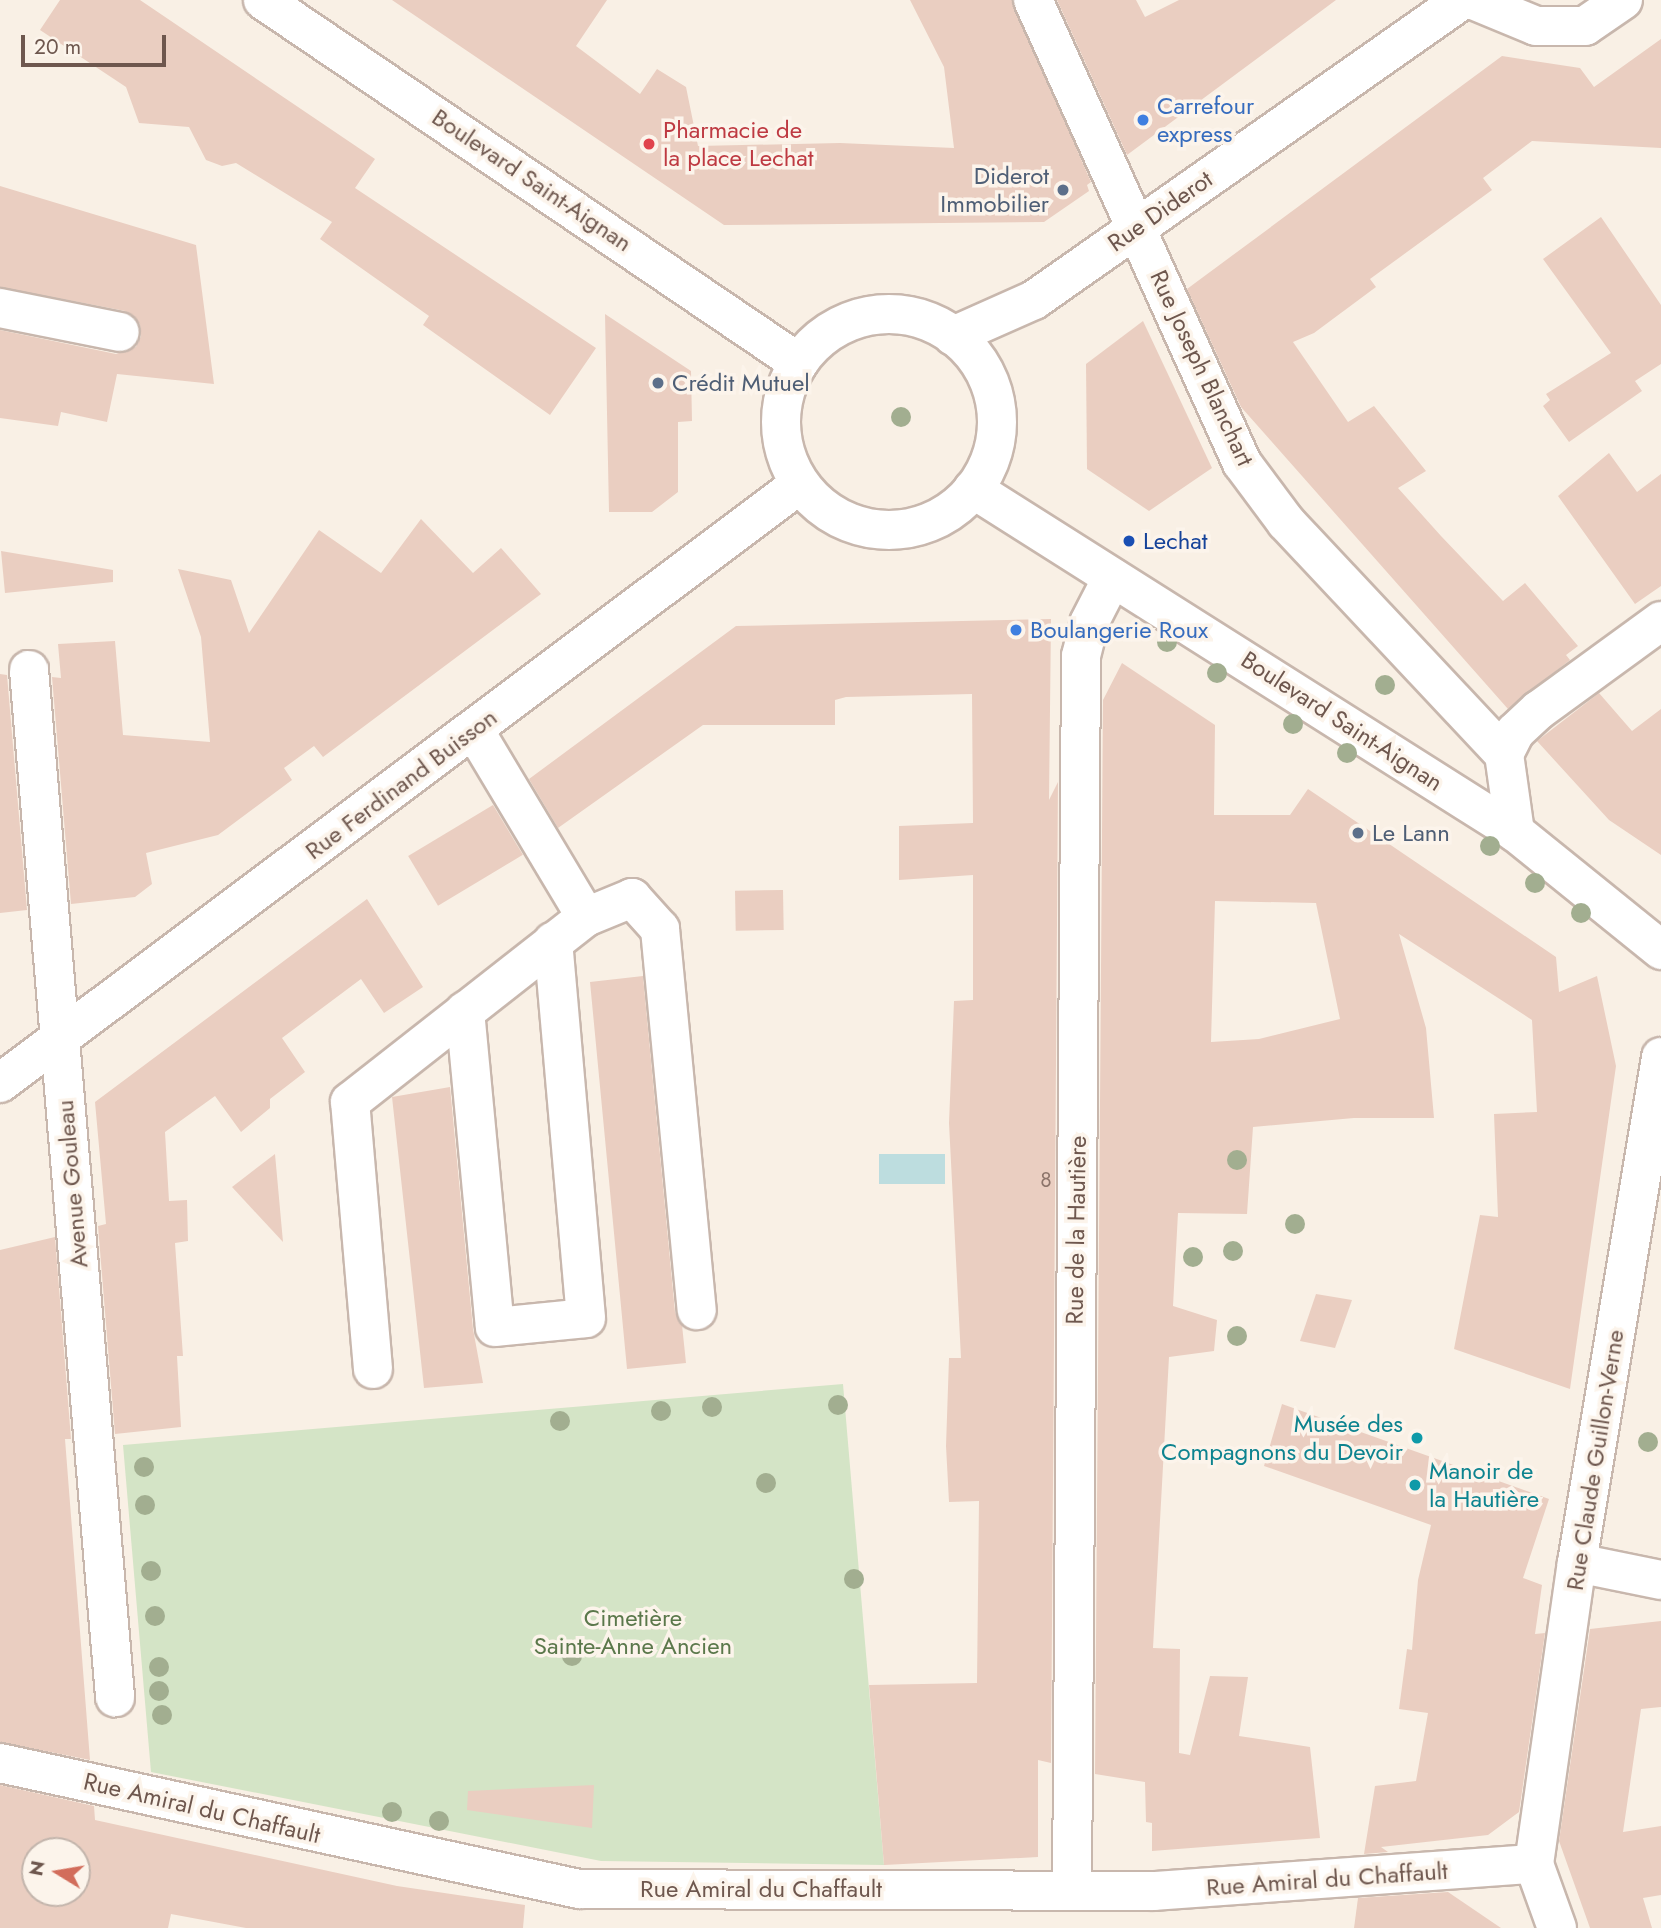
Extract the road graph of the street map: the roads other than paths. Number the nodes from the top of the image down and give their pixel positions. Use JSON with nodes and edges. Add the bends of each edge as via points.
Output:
{"nodes":[{"id":1,"x":263,"y":0,"type":"edge"},
{"id":2,"x":1033,"y":0,"type":"edge"},
{"id":3,"x":1462,"y":0,"type":"edge"},
{"id":4,"x":1473,"y":0,"type":"edge"},
{"id":5,"x":1623,"y":0,"type":"edge"},
{"id":6,"x":1137,"y":226,"type":"junction"},
{"id":7,"x":0,"y":307,"type":"edge"},
{"id":8,"x":120,"y":332,"type":"dead end"},
{"id":9,"x":953,"y":336,"type":"junction"},
{"id":10,"x":799,"y":363,"type":"junction"},
{"id":11,"x":800,"y":484,"type":"junction"},
{"id":12,"x":973,"y":489,"type":"junction"},
{"id":13,"x":1112,"y":578,"type":"junction"},
{"id":14,"x":1661,"y":621,"type":"edge"},
{"id":15,"x":29,"y":670,"type":"dead end"},
{"id":16,"x":474,"y":730,"type":"junction"},
{"id":17,"x":1504,"y":754,"type":"junction"},
{"id":18,"x":1515,"y":832,"type":"junction"},
{"id":19,"x":586,"y":917,"type":"junction"},
{"id":20,"x":553,"y":941,"type":"junction"},
{"id":21,"x":1661,"y":950,"type":"edge"},
{"id":22,"x":1661,"y":958,"type":"edge"},
{"id":23,"x":464,"y":1011,"type":"junction"},
{"id":24,"x":60,"y":1038,"type":"junction"},
{"id":25,"x":1661,"y":1057,"type":"edge"},
{"id":26,"x":0,"y":1083,"type":"edge"},
{"id":27,"x":697,"y":1310,"type":"dead end"},
{"id":28,"x":373,"y":1369,"type":"dead end"},
{"id":29,"x":1577,"y":1563,"type":"junction"},
{"id":30,"x":1661,"y":1580,"type":"edge"},
{"id":31,"x":115,"y":1697,"type":"dead end"},
{"id":32,"x":0,"y":1763,"type":"edge"},
{"id":33,"x":1534,"y":1864,"type":"junction"},
{"id":34,"x":1072,"y":1889,"type":"junction"},
{"id":35,"x":1557,"y":1928,"type":"edge"}],
"edges":[{"from":1,"to":10,"type":"street","name":"Boulevard Saint-Aignan"},
{"from":2,"to":6,"type":"street","name":"Rue Joseph Blanchart"},
{"from":3,"to":6,"type":"street","name":"Rue Diderot"},
{"from":4,"to":5,"type":"street","via":[[1536,26],[1585,26]]},
{"from":6,"to":9,"type":"street","name":"Rue Diderot","via":[[1034,300]]},
{"from":6,"to":17,"type":"street","name":"Rue Joseph Blanchart","via":[[1242,463],[1286,522]]},
{"from":7,"to":8,"type":"street"},
{"from":9,"to":10,"type":"street","via":[[912,316],[869,316],[828,333]]},
{"from":9,"to":12,"type":"street","via":[[983,370],[995,406],[993,448]]},
{"from":10,"to":11,"type":"street","via":[[786,390],[781,422],[787,460]]},
{"from":11,"to":12,"type":"street","via":[[837,517],[891,530],[934,520]]},
{"from":11,"to":16,"type":"street","name":"Rue Ferdinand Buisson"},
{"from":12,"to":13,"type":"street","name":"Boulevard Saint-Aignan"},
{"from":13,"to":18,"type":"street","name":"Boulevard Saint-Aignan"},
{"from":13,"to":34,"type":"street","name":"Rue de la Hautière","via":[[1088,623],[1081,656]]},
{"from":14,"to":17,"type":"street","via":[[1539,710],[1515,732]]},
{"from":15,"to":24,"type":"street","name":"Avenue Gouleau"},
{"from":16,"to":19,"type":"street"},
{"from":16,"to":24,"type":"street","name":"Rue Ferdinand Buisson"},
{"from":17,"to":18,"type":"street"},
{"from":18,"to":21,"type":"street","name":"Boulevard Saint-Aignan"},
{"from":19,"to":20,"type":"street"},
{"from":19,"to":27,"type":"street","via":[[632,898],[660,929]]},
{"from":20,"to":23,"type":"street"},
{"from":20,"to":23,"type":"street","via":[[586,1318],[495,1327]]},
{"from":21,"to":22,"type":"street"},
{"from":23,"to":28,"type":"street","via":[[350,1102]]},
{"from":24,"to":26,"type":"street","name":"Rue Ferdinand Buisson"},
{"from":24,"to":31,"type":"street","name":"Avenue Gouleau"},
{"from":25,"to":29,"type":"street","name":"Rue Claude Guillon-Verne"},
{"from":29,"to":30,"type":"street"},
{"from":29,"to":33,"type":"street","name":"Rue Claude Guillon-Verne"},
{"from":32,"to":34,"type":"street","name":"Rue Amiral du Chaffault","via":[[579,1889]]},
{"from":33,"to":34,"type":"street","name":"Rue Amiral du Chaffault","via":[[1153,1891]]},
{"from":33,"to":35,"type":"street"}]}
